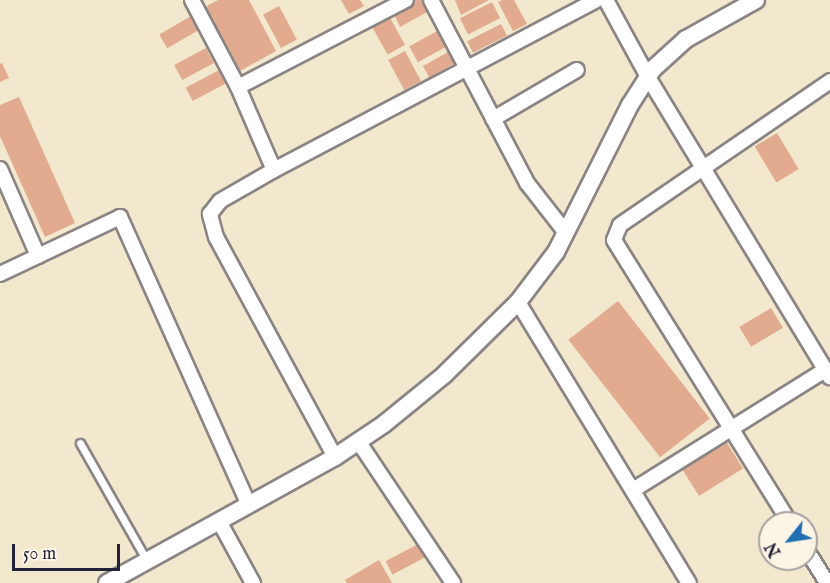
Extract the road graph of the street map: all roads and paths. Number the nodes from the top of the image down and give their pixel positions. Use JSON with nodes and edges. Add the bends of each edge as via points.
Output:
{"nodes":[{"id":1,"x":406,"y":0,"type":"edge"},
{"id":2,"x":430,"y":0,"type":"edge"},
{"id":3,"x":596,"y":0,"type":"edge"},
{"id":4,"x":606,"y":0,"type":"edge"},
{"id":5,"x":196,"y":1,"type":"edge"},
{"id":6,"x":753,"y":1,"type":"edge"},
{"id":7,"x":467,"y":69,"type":"junction"},
{"id":8,"x":577,"y":70,"type":"dead end"},
{"id":9,"x":648,"y":77,"type":"junction"},
{"id":10,"x":830,"y":81,"type":"edge"},
{"id":11,"x":238,"y":87,"type":"junction"},
{"id":12,"x":493,"y":119,"type":"junction"},
{"id":13,"x":0,"y":169,"type":"edge"},
{"id":14,"x":704,"y":169,"type":"junction"},
{"id":15,"x":274,"y":170,"type":"junction"},
{"id":16,"x":566,"y":233,"type":"junction"},
{"id":17,"x":38,"y":256,"type":"junction"},
{"id":18,"x":0,"y":274,"type":"edge"},
{"id":19,"x":518,"y":302,"type":"junction"},
{"id":20,"x":828,"y":374,"type":"edge"},
{"id":21,"x":732,"y":429,"type":"junction"},
{"id":22,"x":358,"y":441,"type":"junction"},
{"id":23,"x":80,"y":443,"type":"dead end"},
{"id":24,"x":335,"y":457,"type":"junction"},
{"id":25,"x":633,"y":490,"type":"junction"},
{"id":26,"x":248,"y":503,"type":"junction"},
{"id":27,"x":783,"y":511,"type":"edge"},
{"id":28,"x":219,"y":521,"type":"junction"},
{"id":29,"x":147,"y":561,"type":"junction"},
{"id":30,"x":818,"y":568,"type":"edge"},
{"id":31,"x":129,"y":578,"type":"edge"},
{"id":32,"x":107,"y":583,"type":"edge"},
{"id":33,"x":253,"y":583,"type":"edge"},
{"id":34,"x":453,"y":583,"type":"edge"},
{"id":35,"x":689,"y":583,"type":"edge"},
{"id":36,"x":827,"y":583,"type":"edge"}],
"edges":[{"from":1,"to":11,"type":"street"},
{"from":2,"to":7,"type":"street"},
{"from":3,"to":7,"type":"street"},
{"from":4,"to":9,"type":"street"},
{"from":5,"to":11,"type":"street"},
{"from":6,"to":9,"type":"street","via":[[686,39]]},
{"from":7,"to":12,"type":"street"},
{"from":7,"to":15,"type":"street"},
{"from":8,"to":12,"type":"street"},
{"from":9,"to":14,"type":"street"},
{"from":9,"to":16,"type":"street"},
{"from":10,"to":14,"type":"street"},
{"from":11,"to":15,"type":"street"},
{"from":12,"to":16,"type":"street","via":[[527,183]]},
{"from":13,"to":17,"type":"street"},
{"from":14,"to":20,"type":"street"},
{"from":14,"to":21,"type":"street","via":[[620,225],[614,240]]},
{"from":15,"to":24,"type":"street","via":[[220,201],[210,214],[216,237]]},
{"from":16,"to":19,"type":"street"},
{"from":17,"to":18,"type":"street"},
{"from":17,"to":26,"type":"street","via":[[117,217],[122,220]]},
{"from":19,"to":22,"type":"street","via":[[444,375]]},
{"from":19,"to":25,"type":"street"},
{"from":20,"to":21,"type":"street"},
{"from":21,"to":25,"type":"street"},
{"from":21,"to":27,"type":"street"},
{"from":22,"to":24,"type":"street"},
{"from":22,"to":34,"type":"street"},
{"from":23,"to":29,"type":"lane"},
{"from":24,"to":26,"type":"street"},
{"from":25,"to":35,"type":"street"},
{"from":26,"to":28,"type":"street"},
{"from":28,"to":29,"type":"street"},
{"from":28,"to":33,"type":"street"},
{"from":29,"to":31,"type":"street"},
{"from":30,"to":36,"type":"street"},
{"from":31,"to":32,"type":"street"}]}
